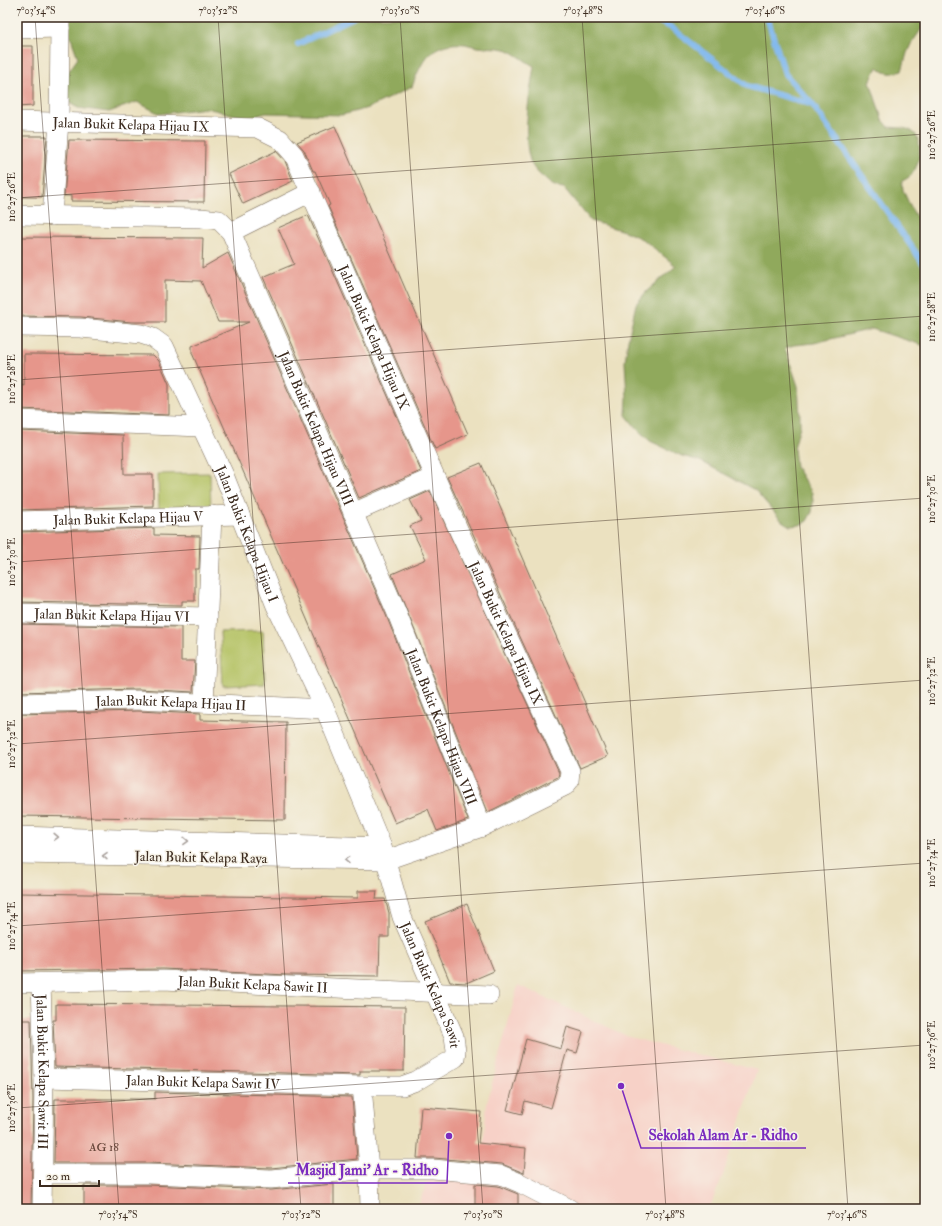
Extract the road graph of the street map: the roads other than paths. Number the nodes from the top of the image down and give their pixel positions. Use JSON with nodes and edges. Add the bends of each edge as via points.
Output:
{"nodes":[{"id":1,"x":60,"y":23,"type":"edge"},
{"id":2,"x":17,"y":29,"type":"edge"},
{"id":3,"x":17,"y":121,"type":"edge"},
{"id":4,"x":59,"y":122,"type":"junction"},
{"id":5,"x":311,"y":192,"type":"junction"},
{"id":6,"x":17,"y":215,"type":"edge"},
{"id":7,"x":52,"y":216,"type":"junction"},
{"id":8,"x":230,"y":232,"type":"junction"},
{"id":9,"x":17,"y":327,"type":"edge"},
{"id":10,"x":17,"y":420,"type":"edge"},
{"id":11,"x":202,"y":427,"type":"junction"},
{"id":12,"x":435,"y":477,"type":"junction"},
{"id":13,"x":353,"y":513,"type":"junction"},
{"id":14,"x":212,"y":515,"type":"junction"},
{"id":15,"x":240,"y":515,"type":"junction"},
{"id":16,"x":17,"y":521,"type":"edge"},
{"id":17,"x":17,"y":613,"type":"edge"},
{"id":18,"x":208,"y":617,"type":"junction"},
{"id":19,"x":17,"y":703,"type":"edge"},
{"id":20,"x":204,"y":703,"type":"junction"},
{"id":21,"x":326,"y":709,"type":"junction"},
{"id":22,"x":482,"y":827,"type":"junction"},
{"id":23,"x":17,"y":836,"type":"edge"},
{"id":24,"x":137,"y":848,"type":"junction"},
{"id":25,"x":17,"y":854,"type":"edge"},
{"id":26,"x":384,"y":854,"type":"junction"},
{"id":27,"x":17,"y":983,"type":"edge"},
{"id":28,"x":40,"y":983,"type":"junction"},
{"id":29,"x":435,"y":993,"type":"junction"},
{"id":30,"x":489,"y":994,"type":"dead end"},
{"id":31,"x":44,"y":1078,"type":"junction"},
{"id":32,"x":362,"y":1086,"type":"junction"},
{"id":33,"x":369,"y":1169,"type":"junction"},
{"id":34,"x":43,"y":1174,"type":"junction"},
{"id":35,"x":42,"y":1209,"type":"edge"},
{"id":36,"x":370,"y":1209,"type":"edge"},
{"id":37,"x":570,"y":1209,"type":"edge"}],
"edges":[{"from":1,"to":2,"type":"street"},
{"from":1,"to":4,"type":"street"},
{"from":3,"to":4,"type":"street","name":"Jalan Bukit Kelapa Hijau IX"},
{"from":4,"to":5,"type":"street","name":"Jalan Bukit Kelapa Hijau IX","via":[[258,128],[280,138],[294,155]]},
{"from":4,"to":7,"type":"street"},
{"from":5,"to":8,"type":"street"},
{"from":5,"to":12,"type":"street","name":"Jalan Bukit Kelapa Hijau IX"},
{"from":6,"to":7,"type":"street","name":"Jalan Bukit Kelapa Hijau VIII"},
{"from":7,"to":8,"type":"street","name":"Jalan Bukit Kelapa Hijau VIII","via":[[201,218],[219,220]]},
{"from":8,"to":13,"type":"street","name":"Jalan Bukit Kelapa Hijau VIII"},
{"from":9,"to":11,"type":"street","name":"Jalan Bukit Kelapa Hijau I","via":[[81,328],[141,334],[153,338],[164,346]]},
{"from":10,"to":11,"type":"street"},
{"from":11,"to":15,"type":"street","name":"Jalan Bukit Kelapa Hijau I"},
{"from":12,"to":13,"type":"street"},
{"from":12,"to":22,"type":"street","name":"Jalan Bukit Kelapa Hijau IX","via":[[570,771],[569,782],[564,786]]},
{"from":13,"to":22,"type":"street","name":"Jalan Bukit Kelapa Hijau VIII","via":[[396,611]]},
{"from":14,"to":15,"type":"street","name":"Jalan Bukit Kelapa Hijau V"},
{"from":14,"to":16,"type":"street","name":"Jalan Bukit Kelapa Hijau V"},
{"from":14,"to":18,"type":"street"},
{"from":15,"to":21,"type":"street","name":"Jalan Bukit Kelapa Hijau I","via":[[276,606]]},
{"from":17,"to":18,"type":"street","name":"Jalan Bukit Kelapa Hijau VI"},
{"from":18,"to":20,"type":"street"},
{"from":19,"to":20,"type":"street","name":"Jalan Bukit Kelapa Hijau II","via":[[138,700]]},
{"from":20,"to":21,"type":"street","name":"Jalan Bukit Kelapa Hijau II"},
{"from":21,"to":26,"type":"street","name":"Jalan Bukit Kelapa Hijau I"},
{"from":22,"to":26,"type":"street"},
{"from":23,"to":24,"type":"street","name":"Jalan Bukit Kelapa Raya","one_way":true},
{"from":24,"to":25,"type":"street","name":"Jalan Bukit Kelapa Raya","one_way":true},
{"from":24,"to":26,"type":"street","name":"Jalan Bukit Kelapa Raya"},
{"from":26,"to":29,"type":"street","name":"Jalan Bukit Kelapa Sawit","via":[[402,917]]},
{"from":27,"to":28,"type":"street","name":"Jalan Bukit Kelapa Sawit II"},
{"from":28,"to":29,"type":"street","name":"Jalan Bukit Kelapa Sawit II","via":[[163,980]]},
{"from":28,"to":31,"type":"street","name":"Jalan Bukit Kelapa Sawit III"},
{"from":29,"to":30,"type":"street","name":"Jalan Bukit Kelapa Sawit II"},
{"from":29,"to":32,"type":"street","name":"Jalan Bukit Kelapa Sawit","via":[[454,1036],[455,1058],[416,1081],[402,1086]]},
{"from":31,"to":32,"type":"street","name":"Jalan Bukit Kelapa Sawit IV"},
{"from":31,"to":34,"type":"street","name":"Jalan Bukit Kelapa Sawit III"},
{"from":32,"to":33,"type":"street"},
{"from":33,"to":34,"type":"street","via":[[271,1179],[148,1174]]},
{"from":33,"to":36,"type":"street"},
{"from":33,"to":37,"type":"street","via":[[433,1169],[501,1175]]},
{"from":34,"to":35,"type":"street","name":"Jalan Bukit Kelapa Sawit III"}]}
